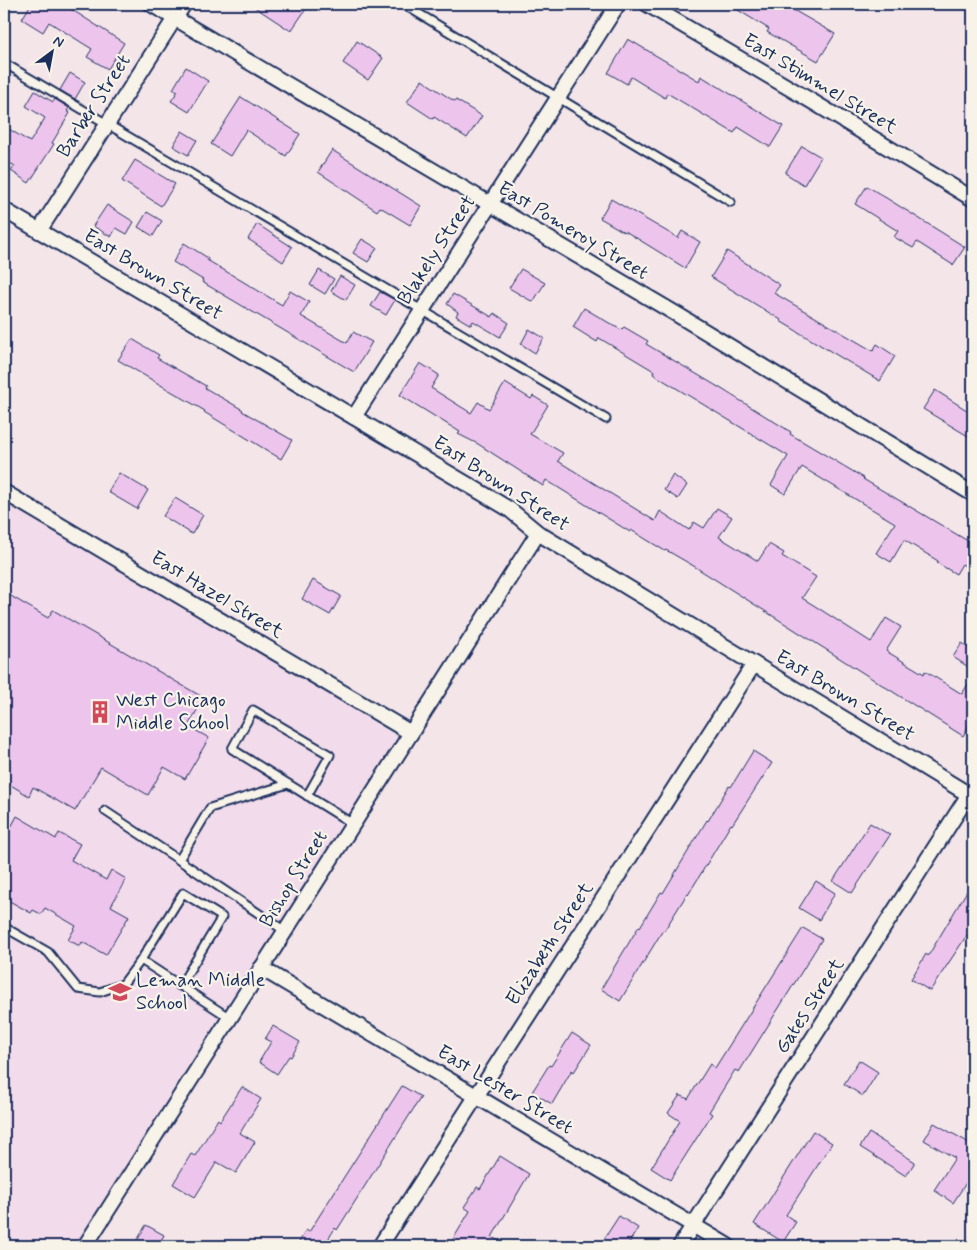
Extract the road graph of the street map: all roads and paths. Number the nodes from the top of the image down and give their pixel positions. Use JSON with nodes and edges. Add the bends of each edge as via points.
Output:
{"nodes":[{"id":1,"x":151,"y":4,"type":"edge"},
{"id":2,"x":184,"y":4,"type":"edge"},
{"id":3,"x":403,"y":4,"type":"edge"},
{"id":4,"x":618,"y":4,"type":"edge"},
{"id":5,"x":646,"y":4,"type":"edge"},
{"id":6,"x":175,"y":18,"type":"junction"},
{"id":7,"x":4,"y":63,"type":"edge"},
{"id":8,"x":559,"y":97,"type":"junction"},
{"id":9,"x":107,"y":124,"type":"junction"},
{"id":10,"x":973,"y":199,"type":"edge"},
{"id":11,"x":731,"y":202,"type":"dead end"},
{"id":12,"x":490,"y":205,"type":"junction"},
{"id":13,"x":4,"y":210,"type":"edge"},
{"id":14,"x":39,"y":231,"type":"junction"},
{"id":15,"x":422,"y":311,"type":"junction"},
{"id":16,"x":354,"y":417,"type":"junction"},
{"id":17,"x":606,"y":419,"type":"dead end"},
{"id":18,"x":4,"y":492,"type":"edge"},
{"id":19,"x":973,"y":494,"type":"edge"},
{"id":20,"x":538,"y":533,"type":"junction"},
{"id":21,"x":754,"y":664,"type":"junction"},
{"id":22,"x":411,"y":733,"type":"junction"},
{"id":23,"x":288,"y":784,"type":"junction"},
{"id":24,"x":972,"y":793,"type":"edge"},
{"id":25,"x":307,"y":796,"type":"junction"},
{"id":26,"x":105,"y":811,"type":"dead end"},
{"id":27,"x":353,"y":824,"type":"junction"},
{"id":28,"x":179,"y":860,"type":"junction"},
{"id":29,"x":4,"y":927,"type":"edge"},
{"id":30,"x":284,"y":931,"type":"junction"},
{"id":31,"x":141,"y":960,"type":"junction"},
{"id":32,"x":261,"y":968,"type":"junction"},
{"id":33,"x":180,"y":986,"type":"junction"},
{"id":34,"x":230,"y":1018,"type":"junction"},
{"id":35,"x":476,"y":1096,"type":"junction"},
{"id":36,"x":693,"y":1226,"type":"junction"},
{"id":37,"x":85,"y":1246,"type":"edge"},
{"id":38,"x":380,"y":1246,"type":"edge"},
{"id":39,"x":680,"y":1246,"type":"edge"},
{"id":40,"x":728,"y":1246,"type":"edge"}],
"edges":[{"from":1,"to":6,"type":"street","name":"East Pomeroy Street"},
{"from":2,"to":6,"type":"street","name":"Barber Street"},
{"from":3,"to":8,"type":"lane"},
{"from":4,"to":8,"type":"street","name":"Blakely Street"},
{"from":5,"to":10,"type":"street","name":"East Stimmel Street"},
{"from":6,"to":9,"type":"street","name":"Barber Street"},
{"from":6,"to":12,"type":"street","name":"East Pomeroy Street"},
{"from":7,"to":9,"type":"lane"},
{"from":8,"to":11,"type":"lane"},
{"from":8,"to":12,"type":"street","name":"Blakely Street"},
{"from":9,"to":14,"type":"street","name":"Barber Street"},
{"from":9,"to":15,"type":"lane"},
{"from":12,"to":15,"type":"street","name":"Blakely Street"},
{"from":12,"to":19,"type":"street","name":"East Pomeroy Street"},
{"from":13,"to":14,"type":"street","name":"East Brown Street"},
{"from":14,"to":16,"type":"street","name":"East Brown Street"},
{"from":15,"to":16,"type":"street","name":"Blakely Street"},
{"from":15,"to":17,"type":"lane"},
{"from":16,"to":20,"type":"street","name":"East Brown Street","via":[[509,509]]},
{"from":18,"to":22,"type":"street","name":"East Hazel Street"},
{"from":20,"to":21,"type":"street","name":"East Brown Street"},
{"from":20,"to":22,"type":"street","name":"Bishop Street"},
{"from":21,"to":24,"type":"street","name":"East Brown Street"},
{"from":21,"to":35,"type":"street","name":"Elizabeth Street"},
{"from":22,"to":27,"type":"street","name":"Bishop Street"},
{"from":23,"to":25,"type":"lane"},
{"from":23,"to":25,"type":"lane","via":[[232,749],[253,710],[330,755]]},
{"from":23,"to":28,"type":"lane","via":[[210,808]]},
{"from":24,"to":36,"type":"street","name":"Gates Street"},
{"from":25,"to":27,"type":"lane"},
{"from":26,"to":28,"type":"lane"},
{"from":27,"to":30,"type":"street","name":"Bishop Street"},
{"from":28,"to":30,"type":"lane"},
{"from":29,"to":31,"type":"lane","via":[[48,952],[78,989],[100,992],[123,984]]},
{"from":30,"to":32,"type":"street","name":"Bishop Street"},
{"from":31,"to":33,"type":"lane"},
{"from":31,"to":33,"type":"lane","via":[[182,893],[222,917]]},
{"from":32,"to":34,"type":"street","name":"Bishop Street"},
{"from":32,"to":35,"type":"street","name":"East Lester Street"},
{"from":33,"to":34,"type":"lane"},
{"from":34,"to":37,"type":"street","name":"Bishop Street"},
{"from":35,"to":36,"type":"street","name":"East Lester Street"},
{"from":35,"to":38,"type":"street","name":"Elizabeth Street"},
{"from":36,"to":39,"type":"street","name":"Gates Street"},
{"from":36,"to":40,"type":"street","name":"East Lester Street"}]}
